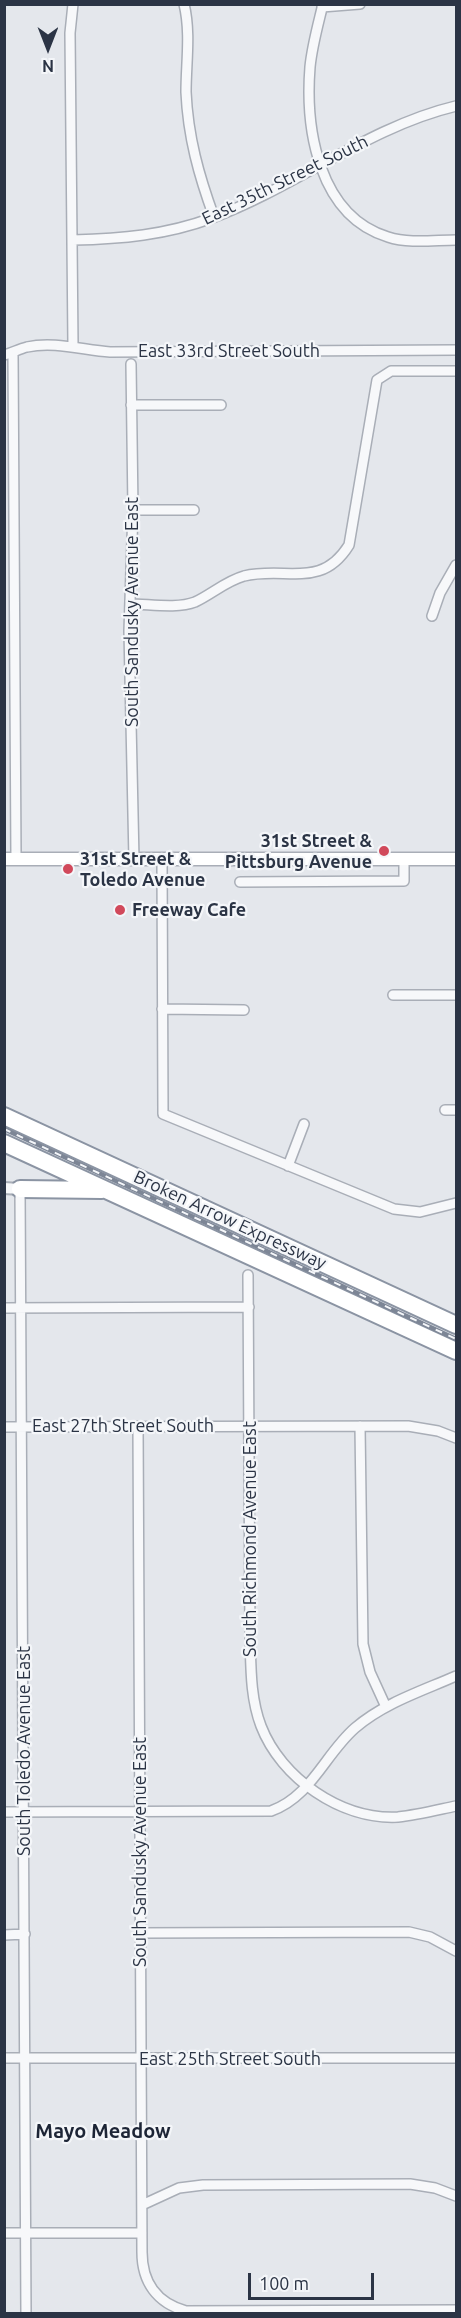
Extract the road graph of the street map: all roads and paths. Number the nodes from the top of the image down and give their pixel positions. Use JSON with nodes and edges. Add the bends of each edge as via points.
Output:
{"nodes":[{"id":1,"x":73,"y":4,"type":"edge"},
{"id":2,"x":184,"y":4,"type":"edge"},
{"id":3,"x":360,"y":4,"type":"edge"},
{"id":4,"x":322,"y":6,"type":"edge"},
{"id":5,"x":456,"y":106,"type":"edge"},
{"id":6,"x":320,"y":165,"type":"junction"},
{"id":7,"x":214,"y":218,"type":"junction"},
{"id":8,"x":73,"y":240,"type":"junction"},
{"id":9,"x":456,"y":240,"type":"edge"},
{"id":10,"x":73,"y":346,"type":"junction"},
{"id":11,"x":456,"y":350,"type":"edge"},
{"id":12,"x":9,"y":354,"type":"edge"},
{"id":13,"x":131,"y":364,"type":"dead end"},
{"id":14,"x":456,"y":371,"type":"edge"},
{"id":15,"x":131,"y":405,"type":"junction"},
{"id":16,"x":221,"y":405,"type":"dead end"},
{"id":17,"x":9,"y":486,"type":"edge"},
{"id":18,"x":133,"y":510,"type":"junction"},
{"id":19,"x":194,"y":510,"type":"dead end"},
{"id":20,"x":456,"y":565,"type":"edge"},
{"id":21,"x":9,"y":603,"type":"edge"},
{"id":22,"x":130,"y":604,"type":"junction"},
{"id":23,"x":432,"y":616,"type":"dead end"},
{"id":24,"x":10,"y":859,"type":"edge"},
{"id":25,"x":404,"y":859,"type":"junction"},
{"id":26,"x":456,"y":859,"type":"edge"},
{"id":27,"x":134,"y":860,"type":"junction"},
{"id":28,"x":162,"y":860,"type":"junction"},
{"id":29,"x":240,"y":882,"type":"dead end"},
{"id":30,"x":393,"y":995,"type":"dead end"},
{"id":31,"x":456,"y":995,"type":"edge"},
{"id":32,"x":162,"y":1009,"type":"junction"},
{"id":33,"x":244,"y":1010,"type":"dead end"},
{"id":34,"x":445,"y":1110,"type":"dead end"},
{"id":35,"x":456,"y":1110,"type":"edge"},
{"id":36,"x":4,"y":1116,"type":"edge"},
{"id":37,"x":304,"y":1124,"type":"dead end"},
{"id":38,"x":4,"y":1143,"type":"edge"},
{"id":39,"x":288,"y":1166,"type":"junction"},
{"id":40,"x":12,"y":1189,"type":"edge"},
{"id":41,"x":106,"y":1190,"type":"junction"},
{"id":42,"x":456,"y":1203,"type":"edge"},
{"id":43,"x":248,"y":1275,"type":"dead end"},
{"id":44,"x":249,"y":1307,"type":"junction"},
{"id":45,"x":4,"y":1308,"type":"edge"},
{"id":46,"x":20,"y":1308,"type":"junction"},
{"id":47,"x":456,"y":1325,"type":"edge"},
{"id":48,"x":456,"y":1351,"type":"edge"},
{"id":49,"x":22,"y":1426,"type":"junction"},
{"id":50,"x":138,"y":1426,"type":"junction"},
{"id":51,"x":249,"y":1426,"type":"junction"},
{"id":52,"x":360,"y":1426,"type":"junction"},
{"id":53,"x":4,"y":1427,"type":"edge"},
{"id":54,"x":456,"y":1438,"type":"edge"},
{"id":55,"x":456,"y":1676,"type":"edge"},
{"id":56,"x":386,"y":1707,"type":"junction"},
{"id":57,"x":307,"y":1786,"type":"junction"},
{"id":58,"x":456,"y":1806,"type":"edge"},
{"id":59,"x":4,"y":1812,"type":"edge"},
{"id":60,"x":24,"y":1812,"type":"junction"},
{"id":61,"x":140,"y":1812,"type":"junction"},
{"id":62,"x":140,"y":1933,"type":"junction"},
{"id":63,"x":4,"y":1935,"type":"edge"},
{"id":64,"x":25,"y":1935,"type":"junction"},
{"id":65,"x":456,"y":1951,"type":"edge"},
{"id":66,"x":4,"y":2058,"type":"edge"},
{"id":67,"x":24,"y":2058,"type":"junction"},
{"id":68,"x":456,"y":2058,"type":"edge"},
{"id":69,"x":140,"y":2060,"type":"junction"},
{"id":70,"x":456,"y":2196,"type":"edge"},
{"id":71,"x":142,"y":2205,"type":"junction"},
{"id":72,"x":25,"y":2232,"type":"junction"},
{"id":73,"x":4,"y":2233,"type":"edge"},
{"id":74,"x":142,"y":2233,"type":"junction"},
{"id":75,"x":456,"y":2310,"type":"edge"},
{"id":76,"x":307,"y":2312,"type":"edge"},
{"id":77,"x":26,"y":2313,"type":"edge"}],
"edges":[{"from":1,"to":8,"type":"street"},
{"from":2,"to":7,"type":"street","via":[[189,132]]},
{"from":3,"to":4,"type":"street"},
{"from":4,"to":6,"type":"street","via":[[309,84],[311,122]]},
{"from":5,"to":6,"type":"street","name":"East 35th Street South","via":[[406,122]]},
{"from":6,"to":7,"type":"street","name":"East 35th Street South"},
{"from":6,"to":9,"type":"street","via":[[351,217],[389,237]]},
{"from":7,"to":8,"type":"street","name":"East 35th Street South","via":[[149,235]]},
{"from":8,"to":10,"type":"street"},
{"from":10,"to":11,"type":"street","name":"East 33rd Street South","via":[[110,352]]},
{"from":10,"to":12,"type":"street","name":"East 33rd Street South","via":[[27,347]]},
{"from":12,"to":17,"type":"street"},
{"from":13,"to":15,"type":"street","name":"South Sandusky Avenue East"},
{"from":14,"to":22,"type":"street","via":[[391,370],[377,380],[349,545],[335,563],[304,574],[241,577],[194,602]]},
{"from":15,"to":16,"type":"street"},
{"from":15,"to":18,"type":"street","name":"South Sandusky Avenue East"},
{"from":17,"to":21,"type":"street"},
{"from":18,"to":19,"type":"street"},
{"from":18,"to":22,"type":"street","name":"South Sandusky Avenue East"},
{"from":20,"to":23,"type":"street"},
{"from":21,"to":24,"type":"street"},
{"from":22,"to":27,"type":"street","name":"South Sandusky Avenue East"},
{"from":24,"to":27,"type":"main road"},
{"from":25,"to":26,"type":"main road"},
{"from":25,"to":28,"type":"main road"},
{"from":25,"to":29,"type":"street","via":[[404,881]]},
{"from":27,"to":28,"type":"main road"},
{"from":28,"to":32,"type":"street"},
{"from":30,"to":31,"type":"street"},
{"from":32,"to":33,"type":"street"},
{"from":32,"to":39,"type":"street","via":[[163,1114]]},
{"from":34,"to":35,"type":"street"},
{"from":36,"to":47,"type":"highway","name":"Broken Arrow Expressway"},
{"from":37,"to":39,"type":"street"},
{"from":38,"to":41,"type":"highway","name":"Broken Arrow Expressway"},
{"from":39,"to":42,"type":"street","via":[[407,1213]]},
{"from":40,"to":41,"type":"highway"},
{"from":40,"to":46,"type":"street","name":"South Toledo Avenue East"},
{"from":41,"to":48,"type":"highway","name":"Broken Arrow Expressway"},
{"from":43,"to":44,"type":"street","name":"South Richmond Avenue East"},
{"from":44,"to":46,"type":"street"},
{"from":44,"to":51,"type":"street","name":"South Richmond Avenue East"},
{"from":45,"to":46,"type":"street"},
{"from":46,"to":49,"type":"street","name":"South Toledo Avenue East"},
{"from":49,"to":50,"type":"street","name":"East 27th Street South"},
{"from":49,"to":53,"type":"street","name":"East 27th Street South"},
{"from":49,"to":60,"type":"street","name":"South Toledo Avenue East"},
{"from":50,"to":51,"type":"street","name":"East 27th Street South"},
{"from":50,"to":61,"type":"street","name":"South Sandusky Avenue East"},
{"from":51,"to":52,"type":"street","name":"East 27th Street South"},
{"from":51,"to":57,"type":"street","name":"South Richmond Avenue East","via":[[252,1685],[261,1726],[272,1748]]},
{"from":52,"to":54,"type":"street","name":"East 27th Street South","via":[[408,1426]]},
{"from":52,"to":56,"type":"street","via":[[363,1644],[370,1672]]},
{"from":55,"to":56,"type":"street"},
{"from":56,"to":57,"type":"street","via":[[352,1731]]},
{"from":57,"to":58,"type":"street","name":"South Richmond Avenue East","via":[[345,1807],[380,1815],[396,1817]]},
{"from":57,"to":61,"type":"street","via":[[297,1798],[272,1810]]},
{"from":59,"to":60,"type":"street"},
{"from":60,"to":61,"type":"street"},
{"from":60,"to":64,"type":"street","name":"South Toledo Avenue East"},
{"from":61,"to":62,"type":"street","name":"South Sandusky Avenue East"},
{"from":62,"to":65,"type":"street","via":[[409,1932],[430,1937]]},
{"from":62,"to":69,"type":"street","name":"South Sandusky Avenue East"},
{"from":63,"to":64,"type":"street"},
{"from":64,"to":67,"type":"street","name":"South Toledo Avenue East"},
{"from":66,"to":67,"type":"street","name":"East 25th Street South"},
{"from":67,"to":69,"type":"street","name":"East 25th Street South"},
{"from":67,"to":72,"type":"street","name":"South Toledo Avenue East"},
{"from":68,"to":69,"type":"street","name":"East 25th Street South"},
{"from":69,"to":71,"type":"street","name":"South Sandusky Avenue East"},
{"from":70,"to":71,"type":"street","via":[[410,2184],[190,2186]]},
{"from":71,"to":74,"type":"street","name":"South Sandusky Avenue East"},
{"from":72,"to":73,"type":"street"},
{"from":72,"to":74,"type":"street"},
{"from":72,"to":77,"type":"street","name":"South Toledo Avenue East"},
{"from":74,"to":76,"type":"street","name":"South Sandusky Avenue East","via":[[145,2277],[165,2303],[186,2311]]},
{"from":75,"to":76,"type":"street"}]}
